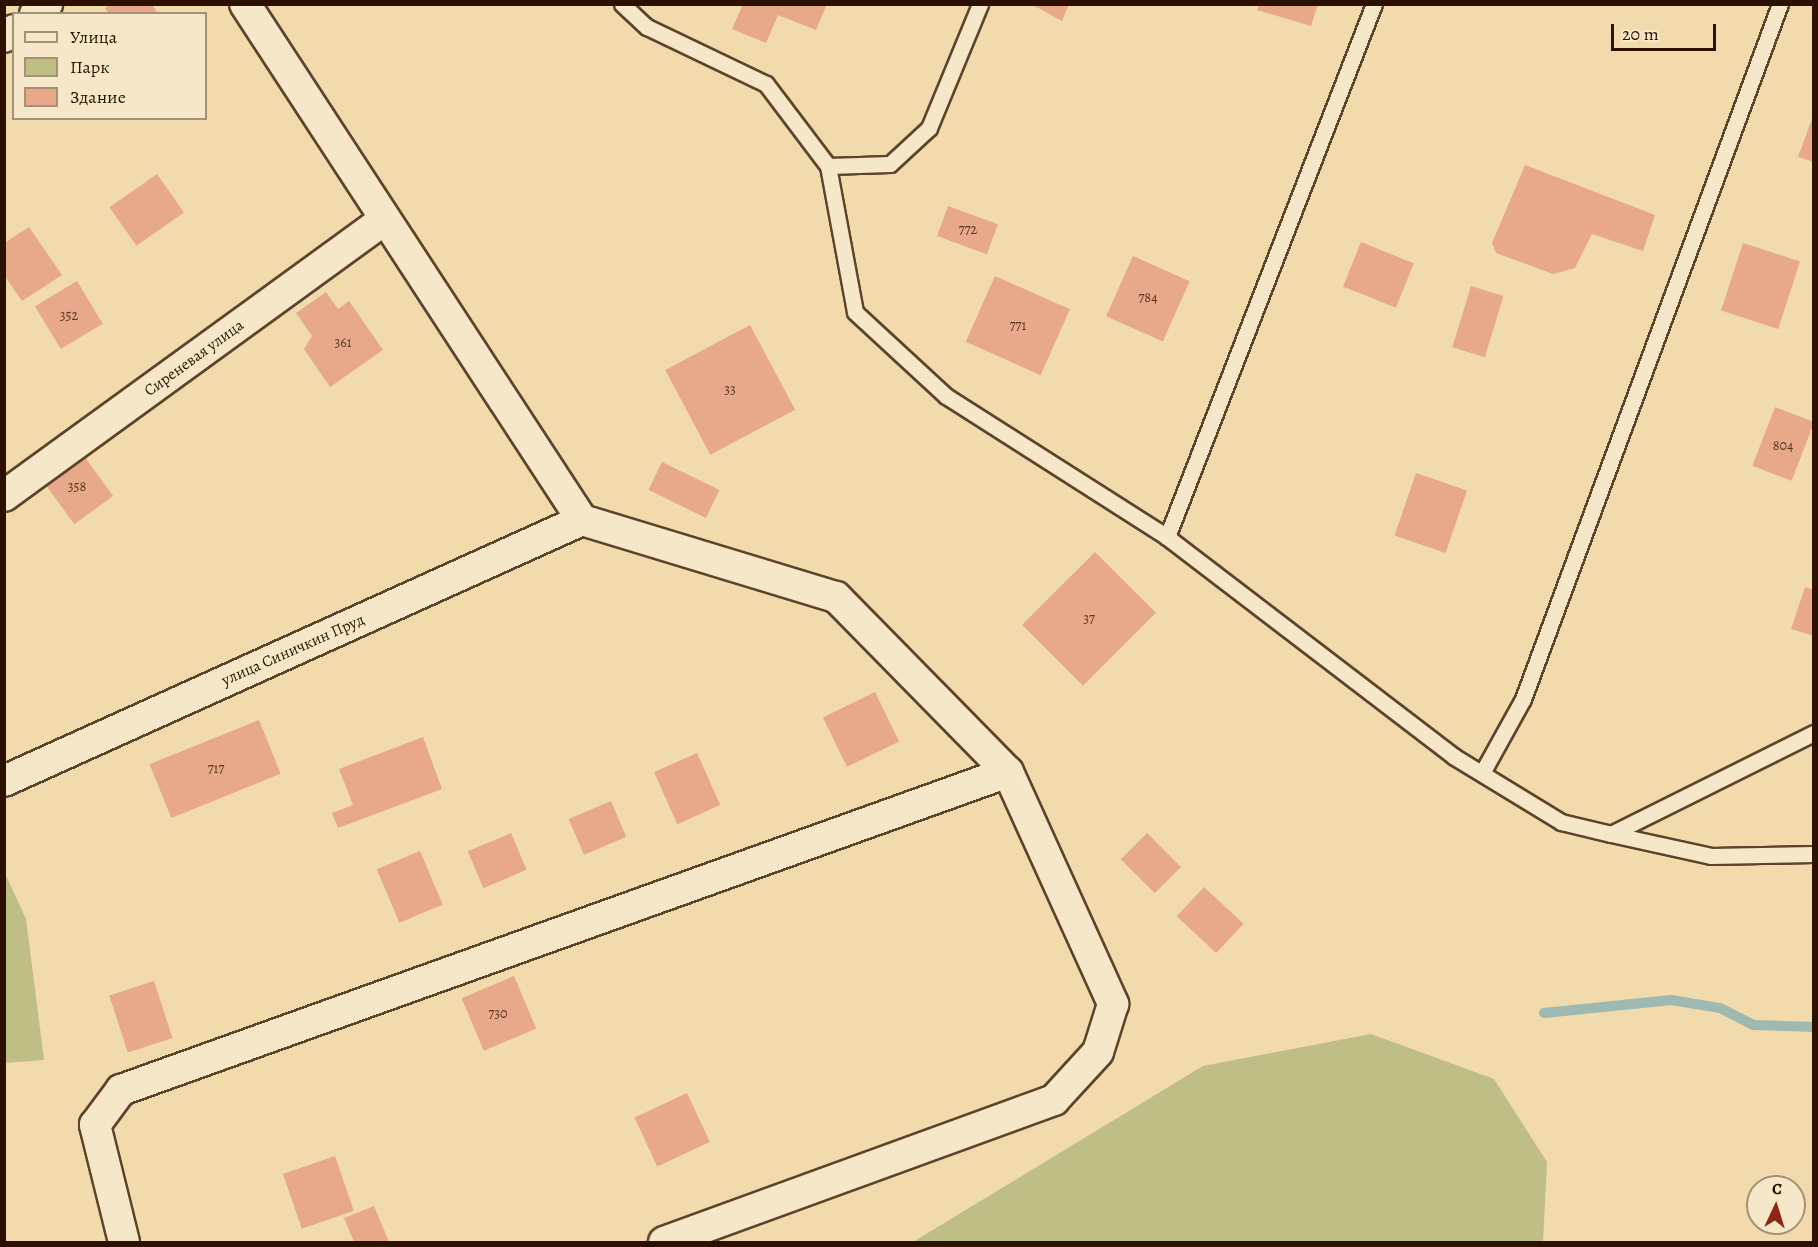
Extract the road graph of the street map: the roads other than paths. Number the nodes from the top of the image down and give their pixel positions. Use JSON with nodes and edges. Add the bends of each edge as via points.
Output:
{"nodes":[{"id":1,"x":245,"y":4,"type":"edge"},
{"id":2,"x":622,"y":4,"type":"edge"},
{"id":3,"x":980,"y":4,"type":"edge"},
{"id":4,"x":1374,"y":4,"type":"edge"},
{"id":5,"x":1780,"y":4,"type":"edge"},
{"id":6,"x":828,"y":166,"type":"junction"},
{"id":7,"x":384,"y":220,"type":"junction"},
{"id":8,"x":4,"y":496,"type":"edge"},
{"id":9,"x":582,"y":520,"type":"junction"},
{"id":10,"x":1167,"y":537,"type":"junction"},
{"id":11,"x":1814,"y":733,"type":"edge"},
{"id":12,"x":1008,"y":772,"type":"junction"},
{"id":13,"x":1482,"y":773,"type":"junction"},
{"id":14,"x":4,"y":781,"type":"edge"},
{"id":15,"x":1611,"y":834,"type":"junction"},
{"id":16,"x":1814,"y":854,"type":"edge"},
{"id":17,"x":124,"y":1242,"type":"edge"},
{"id":18,"x":664,"y":1242,"type":"edge"}],
"edges":[{"from":1,"to":7,"type":"street"},
{"from":2,"to":6,"type":"lane","via":[[647,27],[766,84]]},
{"from":3,"to":6,"type":"lane","via":[[929,128],[890,164]]},
{"from":4,"to":10,"type":"lane"},
{"from":5,"to":13,"type":"lane","via":[[1523,699]]},
{"from":6,"to":10,"type":"lane","via":[[855,312],[946,396]]},
{"from":7,"to":8,"type":"street","name":"Сиреневая улица"},
{"from":7,"to":9,"type":"street"},
{"from":9,"to":12,"type":"street","via":[[836,597]]},
{"from":9,"to":14,"type":"street","name":"улица Синичкин Пруд"},
{"from":10,"to":13,"type":"lane"},
{"from":11,"to":15,"type":"lane"},
{"from":12,"to":17,"type":"street","via":[[121,1090],[95,1125]]},
{"from":12,"to":18,"type":"street","via":[[1113,1004],[1098,1052],[1054,1100]]},
{"from":13,"to":15,"type":"lane","via":[[1561,822]]},
{"from":15,"to":16,"type":"lane","via":[[1711,856]]}]}
